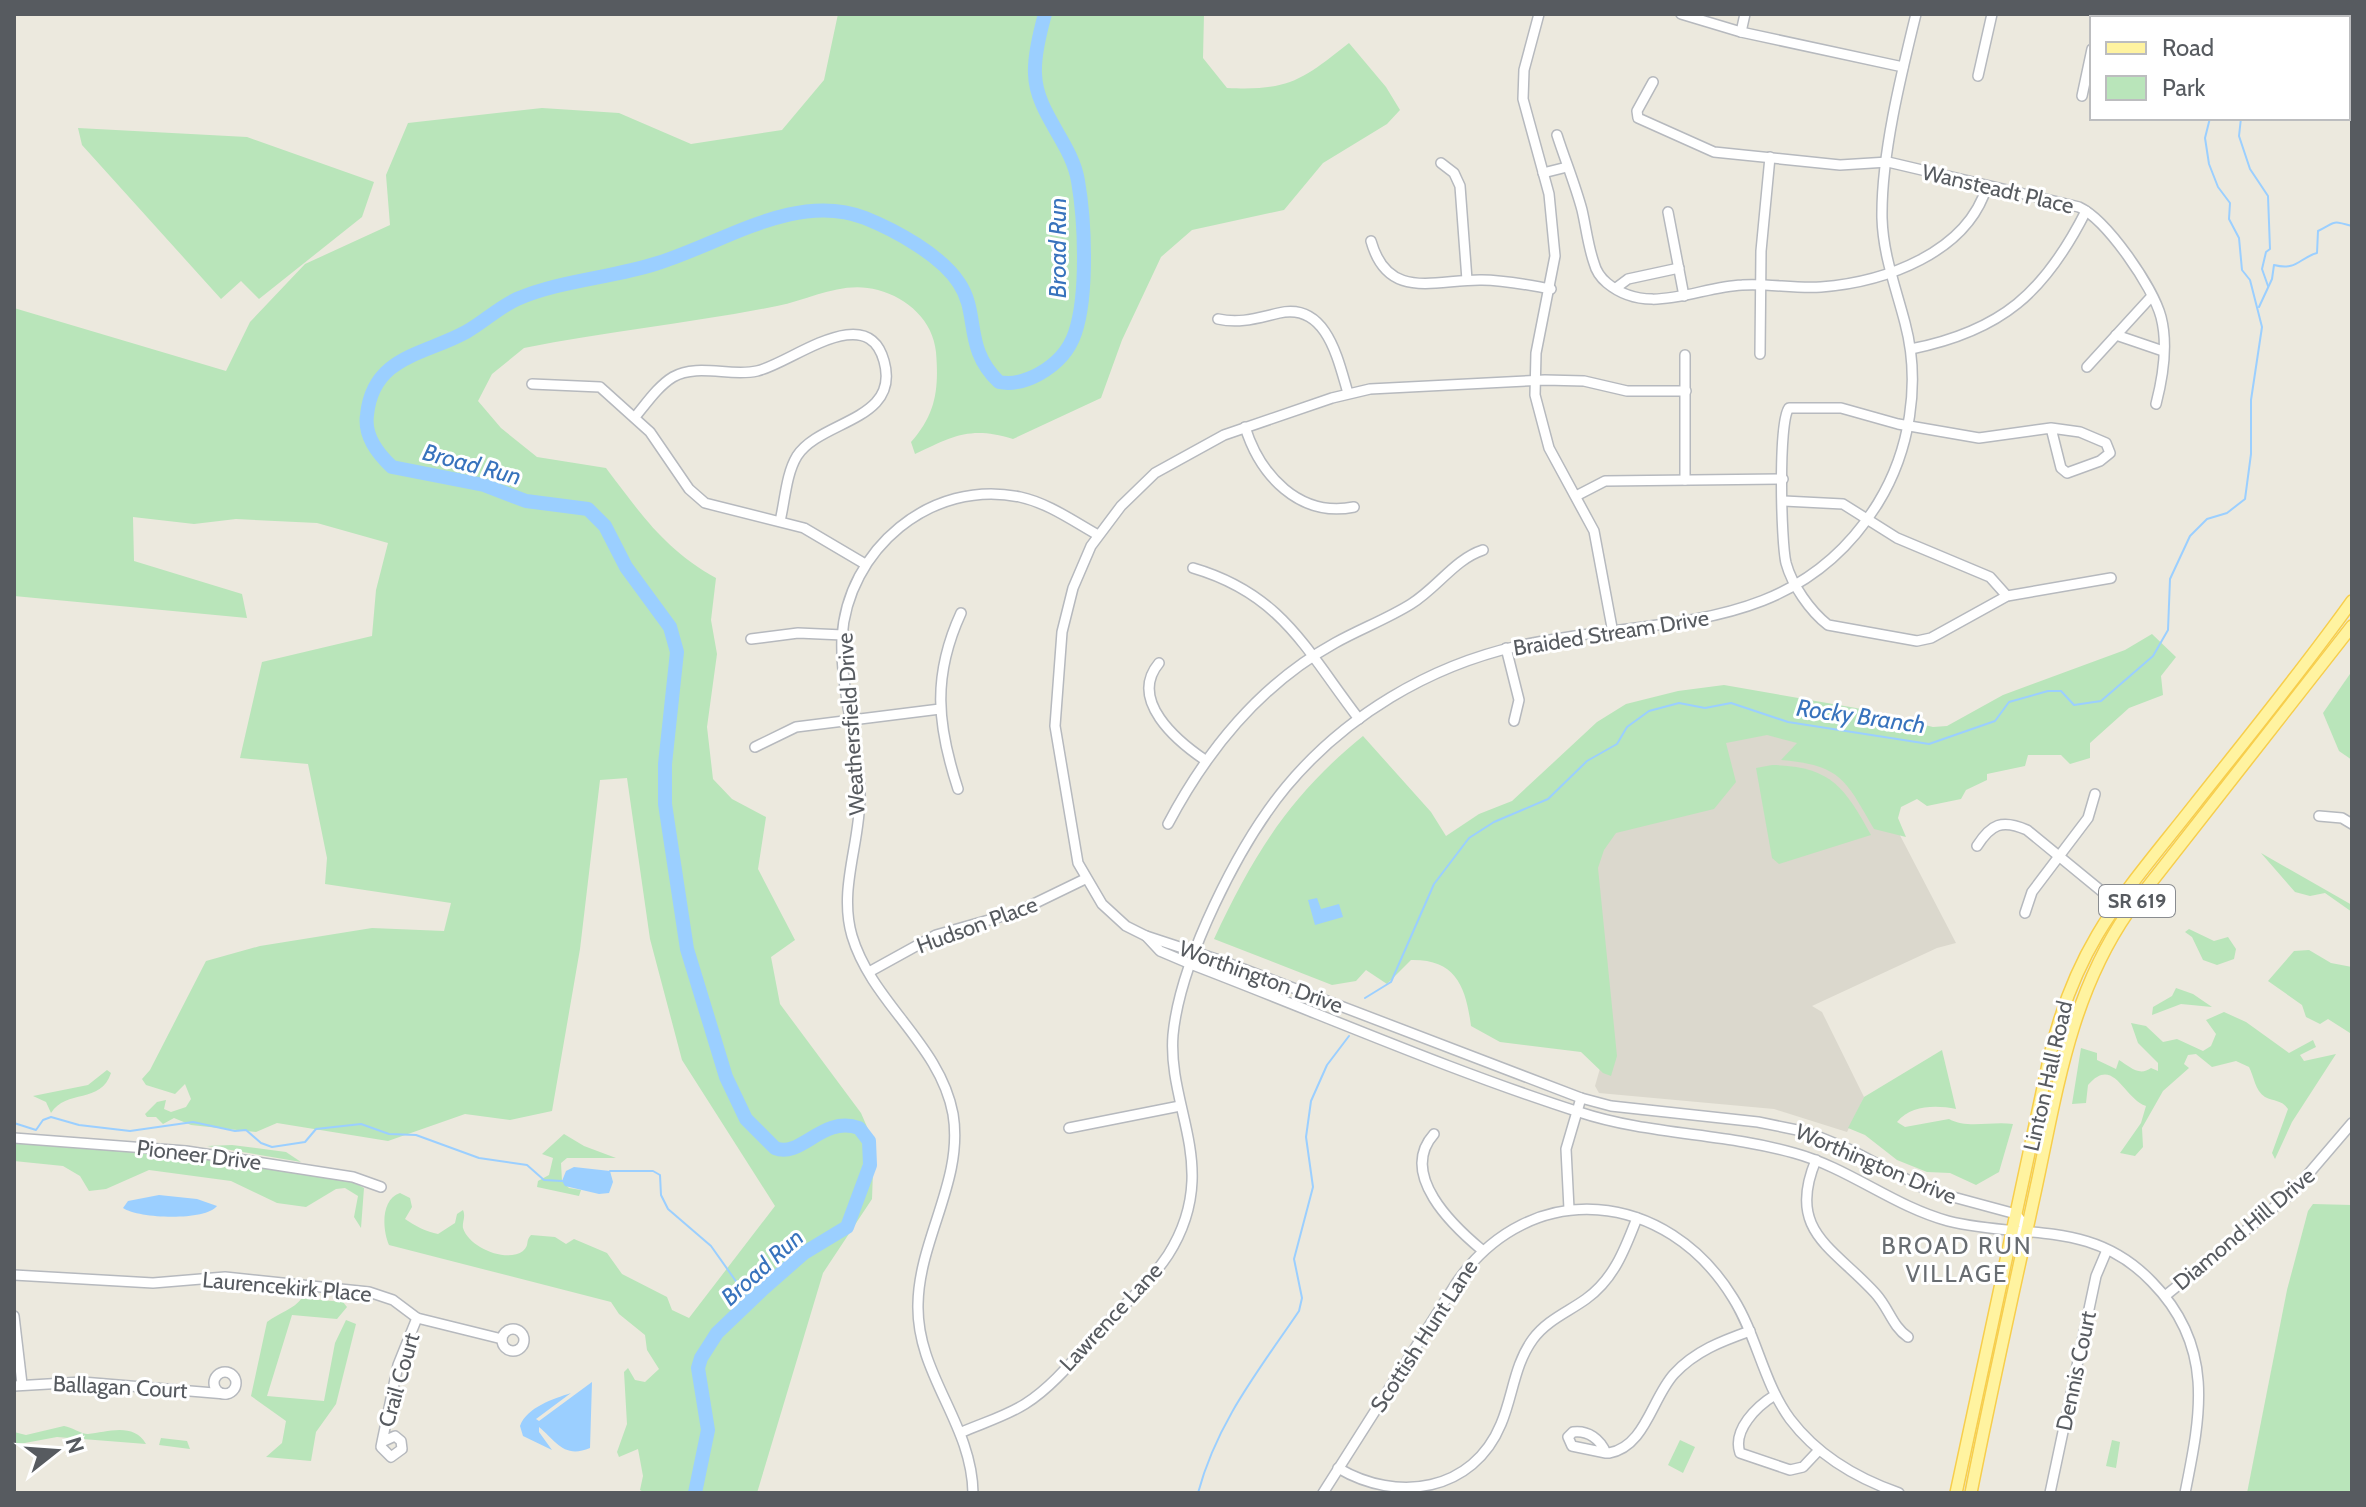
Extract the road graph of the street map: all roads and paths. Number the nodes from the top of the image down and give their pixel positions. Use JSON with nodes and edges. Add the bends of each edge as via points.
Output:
{"nodes":[{"id":1,"x":1539,"y":14,"type":"edge"},
{"id":2,"x":1681,"y":14,"type":"edge"},
{"id":3,"x":1745,"y":14,"type":"edge"},
{"id":4,"x":1916,"y":14,"type":"edge"},
{"id":5,"x":1992,"y":14,"type":"edge"},
{"id":6,"x":1741,"y":32,"type":"junction"},
{"id":7,"x":2090,"y":58,"type":"edge"},
{"id":8,"x":1903,"y":67,"type":"junction"},
{"id":9,"x":1978,"y":76,"type":"dead end"},
{"id":10,"x":1653,"y":82,"type":"dead end"},
{"id":11,"x":2082,"y":96,"type":"dead end"},
{"id":12,"x":1557,"y":135,"type":"dead end"},
{"id":13,"x":1770,"y":157,"type":"junction"},
{"id":14,"x":1888,"y":162,"type":"junction"},
{"id":15,"x":1441,"y":163,"type":"dead end"},
{"id":16,"x":1567,"y":167,"type":"junction"},
{"id":17,"x":1543,"y":173,"type":"junction"},
{"id":18,"x":1987,"y":186,"type":"junction"},
{"id":19,"x":2086,"y":211,"type":"junction"},
{"id":20,"x":1668,"y":212,"type":"dead end"},
{"id":21,"x":1371,"y":241,"type":"dead end"},
{"id":22,"x":1679,"y":268,"type":"junction"},
{"id":23,"x":1889,"y":271,"type":"junction"},
{"id":24,"x":1467,"y":280,"type":"junction"},
{"id":25,"x":1760,"y":285,"type":"junction"},
{"id":26,"x":1616,"y":288,"type":"junction"},
{"id":27,"x":1551,"y":289,"type":"junction"},
{"id":28,"x":1684,"y":296,"type":"junction"},
{"id":29,"x":2151,"y":297,"type":"junction"},
{"id":30,"x":1218,"y":319,"type":"dead end"},
{"id":31,"x":2116,"y":335,"type":"junction"},
{"id":32,"x":1911,"y":349,"type":"junction"},
{"id":33,"x":2163,"y":351,"type":"junction"},
{"id":34,"x":1760,"y":354,"type":"dead end"},
{"id":35,"x":1685,"y":355,"type":"dead end"},
{"id":36,"x":2087,"y":367,"type":"dead end"},
{"id":37,"x":1535,"y":381,"type":"junction"},
{"id":38,"x":532,"y":384,"type":"dead end"},
{"id":39,"x":1686,"y":391,"type":"junction"},
{"id":40,"x":1348,"y":393,"type":"junction"},
{"id":41,"x":2156,"y":404,"type":"dead end"},
{"id":42,"x":635,"y":417,"type":"junction"},
{"id":43,"x":1908,"y":426,"type":"junction"},
{"id":44,"x":1245,"y":427,"type":"junction"},
{"id":45,"x":2051,"y":428,"type":"junction"},
{"id":46,"x":1783,"y":479,"type":"junction"},
{"id":47,"x":1685,"y":480,"type":"junction"},
{"id":48,"x":1576,"y":496,"type":"junction"},
{"id":49,"x":1784,"y":501,"type":"junction"},
{"id":50,"x":1354,"y":507,"type":"dead end"},
{"id":51,"x":1867,"y":519,"type":"junction"},
{"id":52,"x":780,"y":521,"type":"junction"},
{"id":53,"x":1098,"y":535,"type":"junction"},
{"id":54,"x":1483,"y":550,"type":"dead end"},
{"id":55,"x":865,"y":564,"type":"junction"},
{"id":56,"x":1193,"y":568,"type":"dead end"},
{"id":57,"x":2111,"y":578,"type":"dead end"},
{"id":58,"x":1795,"y":585,"type":"junction"},
{"id":59,"x":2007,"y":596,"type":"junction"},
{"id":60,"x":2352,"y":601,"type":"edge"},
{"id":61,"x":961,"y":613,"type":"dead end"},
{"id":62,"x":2352,"y":626,"type":"edge"},
{"id":63,"x":1613,"y":633,"type":"junction"},
{"id":64,"x":843,"y":635,"type":"junction"},
{"id":65,"x":751,"y":639,"type":"dead end"},
{"id":66,"x":1506,"y":648,"type":"junction"},
{"id":67,"x":1312,"y":656,"type":"junction"},
{"id":68,"x":1159,"y":663,"type":"dead end"},
{"id":69,"x":940,"y":709,"type":"junction"},
{"id":70,"x":1359,"y":719,"type":"junction"},
{"id":71,"x":851,"y":720,"type":"junction"},
{"id":72,"x":1514,"y":721,"type":"dead end"},
{"id":73,"x":755,"y":747,"type":"dead end"},
{"id":74,"x":1205,"y":760,"type":"junction"},
{"id":75,"x":958,"y":789,"type":"dead end"},
{"id":76,"x":2095,"y":794,"type":"dead end"},
{"id":77,"x":2319,"y":816,"type":"dead end"},
{"id":78,"x":1168,"y":824,"type":"dead end"},
{"id":79,"x":2352,"y":824,"type":"edge"},
{"id":80,"x":1977,"y":846,"type":"dead end"},
{"id":81,"x":2060,"y":857,"type":"junction"},
{"id":82,"x":1085,"y":879,"type":"junction"},
{"id":83,"x":2116,"y":903,"type":"junction"},
{"id":84,"x":2025,"y":913,"type":"dead end"},
{"id":85,"x":1146,"y":936,"type":"junction"},
{"id":86,"x":1197,"y":953,"type":"junction"},
{"id":87,"x":1193,"y":965,"type":"junction"},
{"id":88,"x":869,"y":972,"type":"junction"},
{"id":89,"x":1581,"y":1098,"type":"junction"},
{"id":90,"x":1180,"y":1106,"type":"junction"},
{"id":91,"x":1576,"y":1112,"type":"junction"},
{"id":92,"x":2352,"y":1123,"type":"edge"},
{"id":93,"x":1069,"y":1128,"type":"dead end"},
{"id":94,"x":1434,"y":1134,"type":"dead end"},
{"id":95,"x":14,"y":1138,"type":"edge"},
{"id":96,"x":1816,"y":1160,"type":"junction"},
{"id":97,"x":381,"y":1187,"type":"dead end"},
{"id":98,"x":1569,"y":1209,"type":"junction"},
{"id":99,"x":2016,"y":1214,"type":"junction"},
{"id":100,"x":1637,"y":1218,"type":"junction"},
{"id":101,"x":2027,"y":1229,"type":"junction"},
{"id":102,"x":2012,"y":1233,"type":"junction"},
{"id":103,"x":1482,"y":1250,"type":"junction"},
{"id":104,"x":2107,"y":1250,"type":"junction"},
{"id":105,"x":14,"y":1275,"type":"edge"},
{"id":106,"x":2165,"y":1296,"type":"junction"},
{"id":107,"x":14,"y":1316,"type":"edge"},
{"id":108,"x":417,"y":1318,"type":"junction"},
{"id":109,"x":1750,"y":1331,"type":"junction"},
{"id":110,"x":1908,"y":1337,"type":"dead end"},
{"id":111,"x":502,"y":1339,"type":"dead end"},
{"id":112,"x":18,"y":1385,"type":"edge"},
{"id":113,"x":226,"y":1394,"type":"dead end"},
{"id":114,"x":1775,"y":1395,"type":"junction"},
{"id":115,"x":962,"y":1432,"type":"junction"},
{"id":116,"x":382,"y":1442,"type":"dead end"},
{"id":117,"x":1819,"y":1450,"type":"junction"},
{"id":118,"x":1606,"y":1453,"type":"dead end"},
{"id":119,"x":1338,"y":1468,"type":"junction"},
{"id":120,"x":1879,"y":1490,"type":"edge"},
{"id":121,"x":973,"y":1493,"type":"edge"},
{"id":122,"x":1323,"y":1493,"type":"edge"},
{"id":123,"x":1899,"y":1493,"type":"edge"},
{"id":124,"x":1956,"y":1493,"type":"edge"},
{"id":125,"x":1971,"y":1493,"type":"edge"},
{"id":126,"x":2050,"y":1493,"type":"edge"},
{"id":127,"x":2185,"y":1493,"type":"edge"}],
"edges":[{"from":1,"to":17,"type":"street","via":[[1523,88]]},
{"from":2,"to":6,"type":"street"},
{"from":3,"to":6,"type":"street"},
{"from":4,"to":8,"type":"street","name":"Braided Stream Drive"},
{"from":5,"to":9,"type":"street"},
{"from":6,"to":8,"type":"street"},
{"from":7,"to":11,"type":"street"},
{"from":8,"to":14,"type":"street","name":"Braided Stream Drive"},
{"from":10,"to":13,"type":"street","name":"Wansteadt Place","via":[[1637,111],[1640,121],[1714,152]]},
{"from":12,"to":16,"type":"street"},
{"from":13,"to":14,"type":"street","name":"Wansteadt Place","via":[[1840,165]]},
{"from":13,"to":25,"type":"street"},
{"from":14,"to":18,"type":"street","name":"Wansteadt Place"},
{"from":14,"to":23,"type":"street","name":"Braided Stream Drive","via":[[1882,219]]},
{"from":15,"to":24,"type":"street","via":[[1460,186]]},
{"from":16,"to":17,"type":"street"},
{"from":16,"to":26,"type":"street","via":[[1595,268]]},
{"from":17,"to":27,"type":"street","via":[[1555,236]]},
{"from":18,"to":19,"type":"street","name":"Wansteadt Place"},
{"from":18,"to":23,"type":"street","via":[[1979,209],[1956,238]]},
{"from":19,"to":29,"type":"street","name":"Wansteadt Place","via":[[2112,233]]},
{"from":19,"to":32,"type":"street","via":[[2057,263],[2019,304],[1970,333]]},
{"from":20,"to":22,"type":"street"},
{"from":21,"to":24,"type":"street","via":[[1379,261],[1403,280],[1426,285]]},
{"from":22,"to":26,"type":"street","via":[[1628,279]]},
{"from":22,"to":28,"type":"street"},
{"from":23,"to":25,"type":"street","via":[[1822,287]]},
{"from":23,"to":32,"type":"street","name":"Braided Stream Drive"},
{"from":24,"to":27,"type":"street"},
{"from":25,"to":28,"type":"street"},
{"from":25,"to":34,"type":"street"},
{"from":26,"to":28,"type":"street","via":[[1652,300]]},
{"from":27,"to":37,"type":"street","via":[[1538,338]]},
{"from":29,"to":31,"type":"street"},
{"from":29,"to":33,"type":"street","name":"Wansteadt Place","via":[[2161,317]]},
{"from":30,"to":40,"type":"street","via":[[1238,323],[1291,312],[1309,317],[1331,340]]},
{"from":31,"to":33,"type":"street"},
{"from":31,"to":36,"type":"street"},
{"from":32,"to":43,"type":"street","name":"Braided Stream Drive"},
{"from":33,"to":41,"type":"street","name":"Wansteadt Place"},
{"from":35,"to":39,"type":"street"},
{"from":37,"to":39,"type":"street","name":"Worthington Drive"},
{"from":37,"to":40,"type":"street","name":"Worthington Drive","via":[[1395,385]]},
{"from":37,"to":48,"type":"street","via":[[1543,431]]},
{"from":38,"to":42,"type":"street","via":[[600,387]]},
{"from":39,"to":47,"type":"street"},
{"from":40,"to":44,"type":"street","name":"Worthington Drive"},
{"from":42,"to":52,"type":"street","via":[[705,503]]},
{"from":42,"to":52,"type":"street","via":[[665,382],[682,373],[755,372],[839,335],[872,343],[886,372],[880,397],[867,412],[811,442],[797,456]]},
{"from":43,"to":45,"type":"street","via":[[1979,438]]},
{"from":43,"to":46,"type":"street","via":[[1841,408],[1789,408],[1784,416]]},
{"from":43,"to":51,"type":"street","name":"Braided Stream Drive","via":[[1890,481]]},
{"from":44,"to":50,"type":"street","via":[[1261,464],[1288,493],[1323,507]]},
{"from":44,"to":53,"type":"street","name":"Worthington Drive","via":[[1202,444],[1155,473]]},
{"from":45,"to":45,"type":"street","via":[[2067,473],[2110,453],[2106,443],[2093,436]]},
{"from":46,"to":47,"type":"street"},
{"from":46,"to":49,"type":"street"},
{"from":47,"to":48,"type":"street","via":[[1605,481]]},
{"from":48,"to":63,"type":"street","via":[[1599,546]]},
{"from":49,"to":51,"type":"street","via":[[1834,501]]},
{"from":49,"to":58,"type":"street","via":[[1784,552]]},
{"from":51,"to":58,"type":"street","name":"Braided Stream Drive","via":[[1829,562]]},
{"from":51,"to":59,"type":"street","via":[[1897,538],[1984,574]]},
{"from":52,"to":55,"type":"street","via":[[816,533]]},
{"from":53,"to":55,"type":"street","name":"Weathersfield Drive","via":[[1036,502],[976,495],[914,516]]},
{"from":53,"to":82,"type":"street","name":"Worthington Drive","via":[[1067,607],[1056,679],[1058,755],[1072,844]]},
{"from":54,"to":67,"type":"street","via":[[1468,555],[1411,604]]},
{"from":55,"to":64,"type":"street","name":"Weathersfield Drive","via":[[851,594]]},
{"from":56,"to":67,"type":"street","via":[[1260,597]]},
{"from":57,"to":59,"type":"street"},
{"from":58,"to":59,"type":"street","via":[[1828,625],[1917,641]]},
{"from":58,"to":63,"type":"street","name":"Braided Stream Drive","via":[[1715,618]]},
{"from":60,"to":83,"type":"main road","name":"Linton Hall Road","number":"SR 619"},
{"from":61,"to":69,"type":"street","via":[[942,662]]},
{"from":62,"to":101,"type":"main road","name":"Linton Hall Road","number":"SR 619","via":[[2105,945],[2070,1032]]},
{"from":63,"to":66,"type":"street","name":"Braided Stream Drive"},
{"from":64,"to":65,"type":"street"},
{"from":64,"to":71,"type":"street","name":"Weathersfield Drive"},
{"from":66,"to":70,"type":"street","name":"Braided Stream Drive","via":[[1423,679]]},
{"from":66,"to":72,"type":"street","via":[[1519,700]]},
{"from":67,"to":70,"type":"street"},
{"from":67,"to":74,"type":"street","via":[[1249,709]]},
{"from":68,"to":74,"type":"street","via":[[1149,683],[1157,715],[1175,738]]},
{"from":69,"to":71,"type":"street"},
{"from":69,"to":75,"type":"street"},
{"from":70,"to":86,"type":"street","name":"Braided Stream Drive","via":[[1301,769],[1253,832]]},
{"from":71,"to":73,"type":"street","via":[[784,731]]},
{"from":71,"to":88,"type":"street","name":"Weathersfield Drive","via":[[860,808],[847,904],[851,934]]},
{"from":74,"to":78,"type":"street"},
{"from":76,"to":81,"type":"street","via":[[2088,818]]},
{"from":77,"to":79,"type":"street"},
{"from":80,"to":81,"type":"street","via":[[1988,829],[2013,824]]},
{"from":81,"to":83,"type":"street"},
{"from":81,"to":84,"type":"street","via":[[2032,892]]},
{"from":82,"to":85,"type":"street","name":"Worthington Drive","via":[[1116,918]]},
{"from":82,"to":88,"type":"street","name":"Hudson Place","via":[[1017,912],[936,935]]},
{"from":83,"to":99,"type":"main road","name":"Linton Hall Road","number":"SR 619","via":[[2082,957],[2061,1012]]},
{"from":85,"to":86,"type":"street","name":"Worthington Drive"},
{"from":85,"to":87,"type":"street","name":"Worthington Drive","via":[[1160,951]]},
{"from":86,"to":87,"type":"street","name":"Braided Stream Drive"},
{"from":86,"to":89,"type":"street","name":"Worthington Drive"},
{"from":87,"to":90,"type":"street","name":"Lawrence Lane","via":[[1173,1034]]},
{"from":87,"to":91,"type":"street","name":"Worthington Drive"},
{"from":88,"to":115,"type":"street","name":"Weathersfield Drive","via":[[933,1061],[953,1116],[954,1157],[923,1264],[918,1303],[926,1359]]},
{"from":89,"to":91,"type":"street"},
{"from":89,"to":99,"type":"street","name":"Worthington Drive","via":[[1807,1132],[1927,1190]]},
{"from":90,"to":93,"type":"street"},
{"from":90,"to":115,"type":"street","name":"Lawrence Lane","via":[[1192,1183],[1184,1223],[1169,1252],[1041,1391],[1010,1413]]},
{"from":91,"to":96,"type":"street","name":"Worthington Drive"},
{"from":91,"to":98,"type":"street","via":[[1565,1165]]},
{"from":92,"to":106,"type":"street","name":"Diamond Hill Drive","via":[[2282,1202]]},
{"from":94,"to":103,"type":"street","via":[[1424,1155],[1431,1194],[1449,1220]]},
{"from":95,"to":97,"type":"street","name":"Pioneer Drive","via":[[186,1151],[353,1177]]},
{"from":96,"to":102,"type":"street","name":"Worthington Drive","via":[[1906,1207]]},
{"from":96,"to":110,"type":"street","via":[[1806,1190],[1811,1226],[1877,1294],[1896,1329]]},
{"from":98,"to":100,"type":"street","name":"Scottish Hunt Lane","via":[[1599,1208]]},
{"from":98,"to":103,"type":"street","name":"Scottish Hunt Lane","via":[[1521,1223]]},
{"from":99,"to":101,"type":"street"},
{"from":99,"to":102,"type":"main road","name":"Linton Hall Road","number":"SR 619"},
{"from":100,"to":109,"type":"street","name":"Scottish Hunt Lane","via":[[1676,1238],[1710,1267]]},
{"from":100,"to":119,"type":"street","via":[[1608,1278],[1533,1339],[1519,1365],[1502,1423],[1473,1465],[1439,1484],[1411,1489],[1378,1485]]},
{"from":101,"to":102,"type":"street","name":"Worthington Drive"},
{"from":101,"to":104,"type":"street","via":[[2071,1236]]},
{"from":101,"to":125,"type":"main road","name":"Linton Hall Road","number":"SR 619"},
{"from":102,"to":124,"type":"main road","name":"Linton Hall Road","number":"SR 619"},
{"from":103,"to":119,"type":"street","name":"Scottish Hunt Lane"},
{"from":104,"to":106,"type":"street","via":[[2138,1269]]},
{"from":104,"to":126,"type":"street","name":"Dennis Court","via":[[2096,1276]]},
{"from":105,"to":108,"type":"street","name":"Laurencekirk Place","via":[[153,1283],[225,1277],[343,1289],[387,1297]]},
{"from":106,"to":127,"type":"street","via":[[2188,1337],[2200,1391],[2197,1439]]},
{"from":107,"to":112,"type":"street"},
{"from":108,"to":111,"type":"street","name":"Laurencekirk Place"},
{"from":108,"to":116,"type":"street","name":"Crail Court","via":[[398,1365]]},
{"from":109,"to":114,"type":"street","name":"Scottish Hunt Lane"},
{"from":109,"to":118,"type":"street","via":[[1681,1366],[1636,1438]]},
{"from":112,"to":113,"type":"street","name":"Ballagan Court","via":[[82,1382]]},
{"from":114,"to":117,"type":"street","name":"Scottish Hunt Lane"},
{"from":114,"to":117,"type":"street","via":[[1749,1416],[1737,1444],[1740,1453],[1790,1470],[1803,1467]]},
{"from":115,"to":121,"type":"street","name":"Weathersfield Drive"},
{"from":117,"to":120,"type":"street","name":"Scottish Hunt Lane"},
{"from":119,"to":122,"type":"street","name":"Scottish Hunt Lane"},
{"from":120,"to":123,"type":"street","name":"Scottish Hunt Lane"}]}
